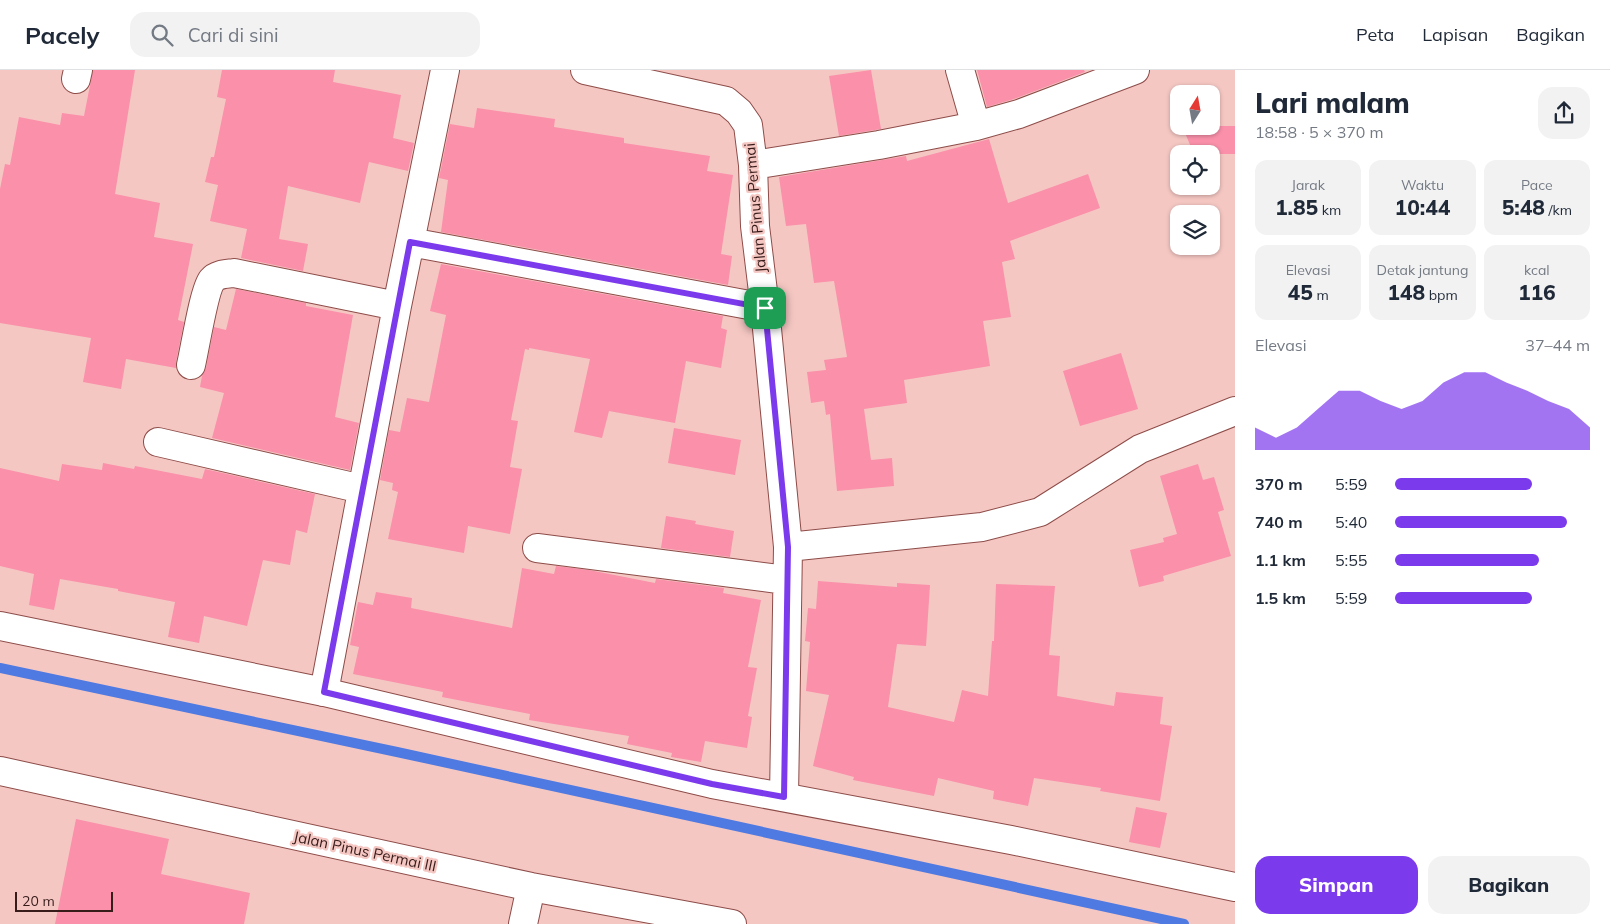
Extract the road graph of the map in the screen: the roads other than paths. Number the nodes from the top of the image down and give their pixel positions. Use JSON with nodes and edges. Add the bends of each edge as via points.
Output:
{"nodes":[{"id":1,"x":445,"y":70,"type":"edge"},
{"id":2,"x":585,"y":70,"type":"edge"},
{"id":3,"x":960,"y":70,"type":"edge"},
{"id":4,"x":1135,"y":70,"type":"edge"},
{"id":5,"x":976,"y":126,"type":"junction"},
{"id":6,"x":753,"y":165,"type":"junction"},
{"id":7,"x":410,"y":242,"type":"junction"},
{"id":8,"x":397,"y":306,"type":"junction"},
{"id":9,"x":765,"y":308,"type":"junction"},
{"id":10,"x":191,"y":365,"type":"dead end"},
{"id":11,"x":1235,"y":411,"type":"edge"},
{"id":12,"x":158,"y":442,"type":"dead end"},
{"id":13,"x":362,"y":489,"type":"junction"},
{"id":14,"x":788,"y":547,"type":"junction"},
{"id":15,"x":538,"y":548,"type":"dead end"},
{"id":16,"x":786,"y":580,"type":"junction"},
{"id":17,"x":0,"y":626,"type":"edge"},
{"id":18,"x":324,"y":692,"type":"junction"},
{"id":19,"x":0,"y":771,"type":"edge"},
{"id":20,"x":784,"y":797,"type":"junction"},
{"id":21,"x":531,"y":887,"type":"junction"},
{"id":22,"x":1235,"y":887,"type":"edge"},
{"id":23,"x":522,"y":924,"type":"edge"},
{"id":24,"x":732,"y":924,"type":"edge"}],
"edges":[{"from":1,"to":7,"type":"street"},
{"from":2,"to":6,"type":"street","name":"Jalan Pinus Permai","via":[[726,101],[748,125]]},
{"from":3,"to":5,"type":"street"},
{"from":4,"to":5,"type":"street","via":[[1019,114]]},
{"from":5,"to":6,"type":"street"},
{"from":6,"to":9,"type":"street","name":"Jalan Pinus Permai","via":[[755,226]]},
{"from":7,"to":8,"type":"street"},
{"from":7,"to":9,"type":"street"},
{"from":8,"to":10,"type":"street","via":[[234,273],[222,274],[213,279],[207,291]]},
{"from":8,"to":13,"type":"street"},
{"from":9,"to":14,"type":"street","name":"Jalan Pinus Permai"},
{"from":11,"to":14,"type":"street","via":[[1140,449],[1040,512],[1027,516],[982,527]]},
{"from":12,"to":13,"type":"street"},
{"from":13,"to":18,"type":"street"},
{"from":14,"to":16,"type":"street","name":"Jalan Pinus Permai"},
{"from":15,"to":16,"type":"street"},
{"from":16,"to":20,"type":"street","name":"Jalan Pinus Permai"},
{"from":17,"to":18,"type":"street"},
{"from":18,"to":20,"type":"street","via":[[712,784]]},
{"from":19,"to":21,"type":"street","name":"Jalan Pinus Permai III"},
{"from":20,"to":22,"type":"street"},
{"from":21,"to":23,"type":"street"},
{"from":21,"to":24,"type":"street","name":"Jalan Pinus Permai III"}]}
